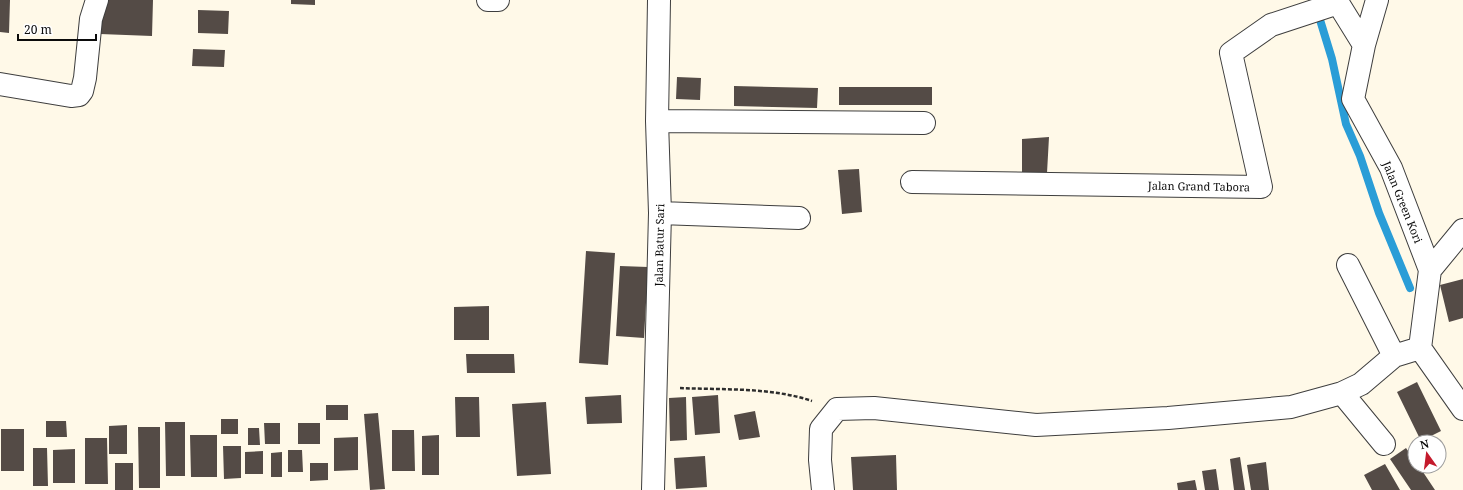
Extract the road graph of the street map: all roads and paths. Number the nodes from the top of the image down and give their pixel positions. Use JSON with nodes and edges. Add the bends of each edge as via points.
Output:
{"nodes":[{"id":1,"x":97,"y":0,"type":"edge"},
{"id":2,"x":488,"y":0,"type":"edge"},
{"id":3,"x":498,"y":0,"type":"edge"},
{"id":4,"x":659,"y":0,"type":"edge"},
{"id":5,"x":1377,"y":0,"type":"edge"},
{"id":6,"x":1364,"y":45,"type":"junction"},
{"id":7,"x":0,"y":84,"type":"edge"},
{"id":8,"x":657,"y":121,"type":"junction"},
{"id":9,"x":924,"y":124,"type":"dead end"},
{"id":10,"x":912,"y":182,"type":"dead end"},
{"id":11,"x":660,"y":213,"type":"junction"},
{"id":12,"x":799,"y":218,"type":"dead end"},
{"id":13,"x":1463,"y":230,"type":"edge"},
{"id":14,"x":1348,"y":265,"type":"dead end"},
{"id":15,"x":1430,"y":270,"type":"junction"},
{"id":16,"x":1420,"y":348,"type":"junction"},
{"id":17,"x":1394,"y":356,"type":"junction"},
{"id":18,"x":655,"y":386,"type":"junction"},
{"id":19,"x":1342,"y":393,"type":"junction"},
{"id":20,"x":837,"y":409,"type":"junction"},
{"id":21,"x":1463,"y":409,"type":"edge"},
{"id":22,"x":1384,"y":444,"type":"dead end"},
{"id":23,"x":653,"y":490,"type":"edge"},
{"id":24,"x":823,"y":490,"type":"edge"}],
"edges":[{"from":1,"to":7,"type":"street","via":[[91,19],[85,78],[82,91],[78,95]]},
{"from":2,"to":3,"type":"street"},
{"from":4,"to":8,"type":"street","name":"Jalan Batur Sari"},
{"from":5,"to":6,"type":"street","name":"Jalan Green Kori"},
{"from":6,"to":10,"type":"street","name":"Jalan Grand Tabora","via":[[1338,3],[1271,24],[1231,53],[1261,188]]},
{"from":6,"to":15,"type":"street","name":"Jalan Green Kori","via":[[1353,99],[1391,168]]},
{"from":8,"to":9,"type":"street"},
{"from":8,"to":11,"type":"street","name":"Jalan Batur Sari"},
{"from":11,"to":12,"type":"street"},
{"from":11,"to":18,"type":"street","name":"Jalan Batur Sari"},
{"from":13,"to":15,"type":"street"},
{"from":14,"to":17,"type":"street"},
{"from":15,"to":16,"type":"street"},
{"from":16,"to":17,"type":"street"},
{"from":16,"to":21,"type":"street"},
{"from":17,"to":19,"type":"street","via":[[1361,384]]},
{"from":18,"to":20,"type":"path","via":[[766,392],[800,397]]},
{"from":18,"to":23,"type":"street","name":"Jalan Batur Sari"},
{"from":19,"to":20,"type":"street","via":[[1291,407],[1168,418],[1036,425],[874,408]]},
{"from":19,"to":22,"type":"street"},
{"from":20,"to":24,"type":"street","via":[[821,429],[820,460]]}]}
